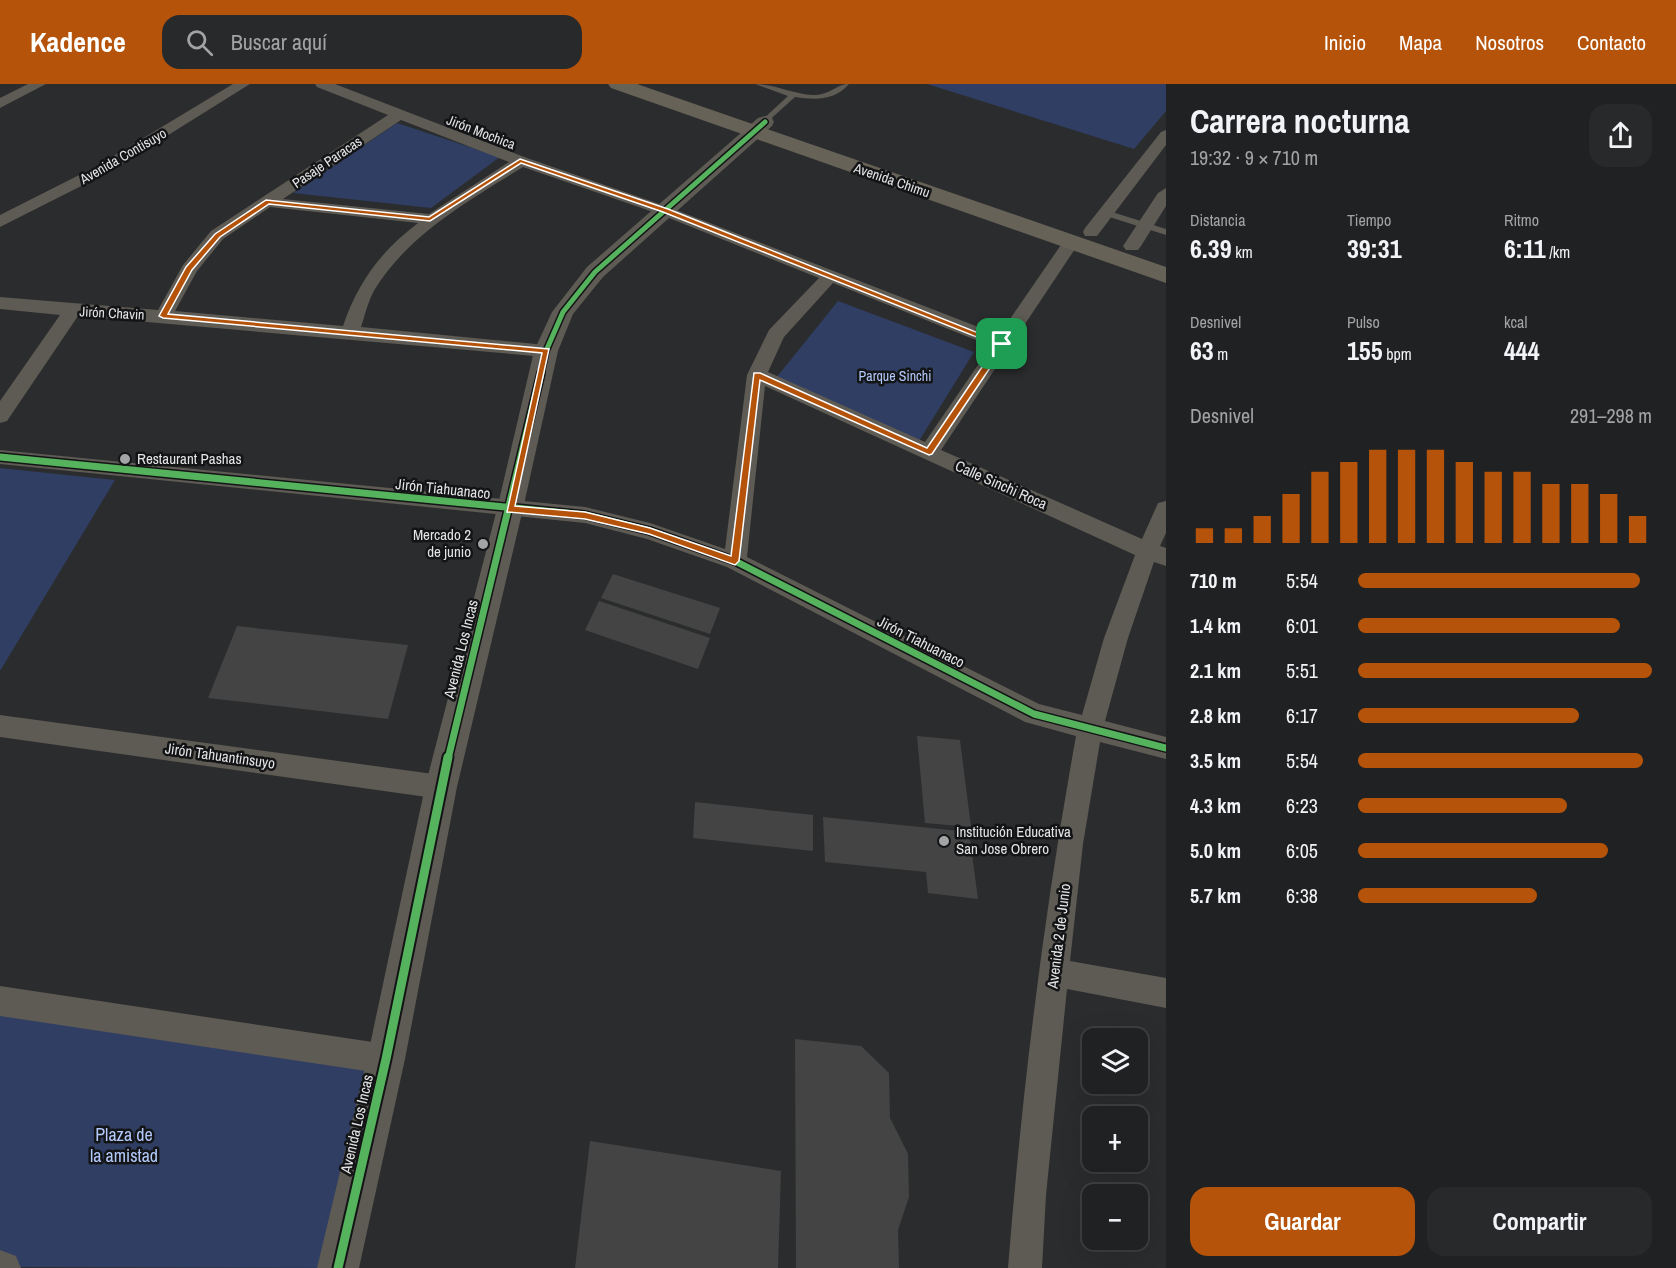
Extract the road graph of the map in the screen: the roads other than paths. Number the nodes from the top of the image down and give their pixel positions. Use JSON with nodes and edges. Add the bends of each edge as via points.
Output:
{"nodes":[{"id":1,"x":39,"y":84,"type":"edge"},
{"id":2,"x":243,"y":84,"type":"edge"},
{"id":3,"x":322,"y":84,"type":"edge"},
{"id":4,"x":618,"y":84,"type":"edge"},
{"id":5,"x":662,"y":84,"type":"edge"},
{"id":6,"x":759,"y":84,"type":"edge"},
{"id":7,"x":845,"y":84,"type":"edge"},
{"id":8,"x":793,"y":95,"type":"junction"},
{"id":9,"x":0,"y":104,"type":"edge"},
{"id":10,"x":398,"y":115,"type":"junction"},
{"id":11,"x":760,"y":127,"type":"junction"},
{"id":12,"x":1166,"y":135,"type":"edge"},
{"id":13,"x":520,"y":161,"type":"junction"},
{"id":14,"x":1166,"y":193,"type":"edge"},
{"id":15,"x":268,"y":202,"type":"junction"},
{"id":16,"x":665,"y":211,"type":"junction"},
{"id":17,"x":1106,"y":213,"type":"junction"},
{"id":18,"x":430,"y":219,"type":"junction"},
{"id":19,"x":0,"y":222,"type":"edge"},
{"id":20,"x":1145,"y":225,"type":"junction"},
{"id":21,"x":1091,"y":232,"type":"junction"},
{"id":22,"x":1166,"y":232,"type":"edge"},
{"id":23,"x":1071,"y":243,"type":"junction"},
{"id":24,"x":1132,"y":246,"type":"junction"},
{"id":25,"x":1166,"y":258,"type":"edge"},
{"id":26,"x":1166,"y":275,"type":"edge"},
{"id":27,"x":829,"y":277,"type":"junction"},
{"id":28,"x":0,"y":303,"type":"edge"},
{"id":29,"x":72,"y":311,"type":"junction"},
{"id":30,"x":163,"y":316,"type":"junction"},
{"id":31,"x":350,"y":332,"type":"junction"},
{"id":32,"x":1002,"y":344,"type":"junction"},
{"id":33,"x":546,"y":351,"type":"junction"},
{"id":34,"x":757,"y":375,"type":"junction"},
{"id":35,"x":0,"y":416,"type":"edge"},
{"id":36,"x":929,"y":452,"type":"junction"},
{"id":37,"x":0,"y":457,"type":"edge"},
{"id":38,"x":510,"y":509,"type":"junction"},
{"id":39,"x":1166,"y":509,"type":"edge"},
{"id":40,"x":1157,"y":554,"type":"edge"},
{"id":41,"x":735,"y":561,"type":"junction"},
{"id":42,"x":0,"y":726,"type":"edge"},
{"id":43,"x":1090,"y":730,"type":"junction"},
{"id":44,"x":1166,"y":748,"type":"edge"},
{"id":45,"x":441,"y":787,"type":"junction"},
{"id":46,"x":1054,"y":972,"type":"junction"},
{"id":47,"x":1166,"y":993,"type":"edge"},
{"id":48,"x":0,"y":1001,"type":"edge"},
{"id":49,"x":386,"y":1059,"type":"junction"},
{"id":50,"x":338,"y":1268,"type":"edge"},
{"id":51,"x":1025,"y":1268,"type":"edge"}],
"edges":[{"from":1,"to":9,"type":"street"},
{"from":2,"to":19,"type":"street","name":"Avenida Contisuyo","via":[[103,169]]},
{"from":3,"to":10,"type":"street","name":"Jirón Mochica"},
{"from":4,"to":11,"type":"main road","name":"Avenida Chimu"},
{"from":5,"to":11,"type":"main road","name":"Avenida Chimu"},
{"from":6,"to":8,"type":"lane"},
{"from":7,"to":8,"type":"lane","via":[[837,93],[820,98]]},
{"from":8,"to":11,"type":"lane"},
{"from":10,"to":13,"type":"street","name":"Jirón Mochica"},
{"from":10,"to":15,"type":"street","name":"Pasaje Paracas"},
{"from":11,"to":16,"type":"street","name":"Avenida Los Incas"},
{"from":11,"to":21,"type":"main road","name":"Avenida Chimu"},
{"from":11,"to":23,"type":"main road","name":"Avenida Chimu"},
{"from":12,"to":17,"type":"street"},
{"from":13,"to":16,"type":"street","name":"Jirón Mochica"},
{"from":13,"to":18,"type":"street"},
{"from":14,"to":20,"type":"street"},
{"from":15,"to":18,"type":"street"},
{"from":15,"to":30,"type":"street","name":"Pasaje Paracas","via":[[217,235],[189,269]]},
{"from":16,"to":27,"type":"street","name":"Jirón Mochica"},
{"from":16,"to":33,"type":"street","name":"Avenida Los Incas","via":[[595,272],[563,312]]},
{"from":17,"to":20,"type":"lane"},
{"from":17,"to":21,"type":"street"},
{"from":18,"to":31,"type":"street","via":[[368,286]]},
{"from":20,"to":22,"type":"lane"},
{"from":20,"to":24,"type":"street"},
{"from":21,"to":24,"type":"main road","name":"Avenida Chimu"},
{"from":23,"to":26,"type":"main road","name":"Avenida Chimu"},
{"from":23,"to":32,"type":"street"},
{"from":24,"to":25,"type":"main road","name":"Avenida Chimu"},
{"from":27,"to":32,"type":"street","name":"Jirón Mochica"},
{"from":27,"to":34,"type":"street","via":[[776,334]]},
{"from":28,"to":29,"type":"street","name":"Jirón Chavin"},
{"from":29,"to":30,"type":"street","name":"Jirón Chavin"},
{"from":29,"to":35,"type":"street"},
{"from":30,"to":31,"type":"street","name":"Jirón Chavin"},
{"from":31,"to":33,"type":"street","name":"Jirón Chavin"},
{"from":32,"to":36,"type":"street"},
{"from":33,"to":38,"type":"street","name":"Avenida Los Incas"},
{"from":34,"to":36,"type":"street","name":"Calle Sinchi Roca"},
{"from":34,"to":41,"type":"street"},
{"from":36,"to":40,"type":"street","name":"Calle Sinchi Roca"},
{"from":37,"to":38,"type":"street","name":"Jirón Tiahuanaco"},
{"from":38,"to":41,"type":"street","name":"Jirón Tiahuanaco","via":[[585,515],[650,531]]},
{"from":38,"to":45,"type":"street","name":"Avenida Los Incas"},
{"from":39,"to":40,"type":"street","name":"Avenida 2 de Junio"},
{"from":40,"to":43,"type":"street","name":"Avenida 2 de Junio","via":[[1116,638]]},
{"from":41,"to":43,"type":"street","name":"Jirón Tiahuanaco","via":[[1034,714]]},
{"from":42,"to":45,"type":"street","name":"Jirón Tahuantinsuyo"},
{"from":43,"to":44,"type":"street","name":"Jirón Tiahuanaco"},
{"from":43,"to":46,"type":"street","name":"Avenida 2 de Junio","via":[[1070,844]]},
{"from":45,"to":49,"type":"street","name":"Avenida Los Incas"},
{"from":46,"to":47,"type":"street"},
{"from":46,"to":51,"type":"street","name":"Avenida 2 de Junio"},
{"from":48,"to":49,"type":"street"},
{"from":49,"to":50,"type":"street","name":"Avenida Los Incas"}]}
